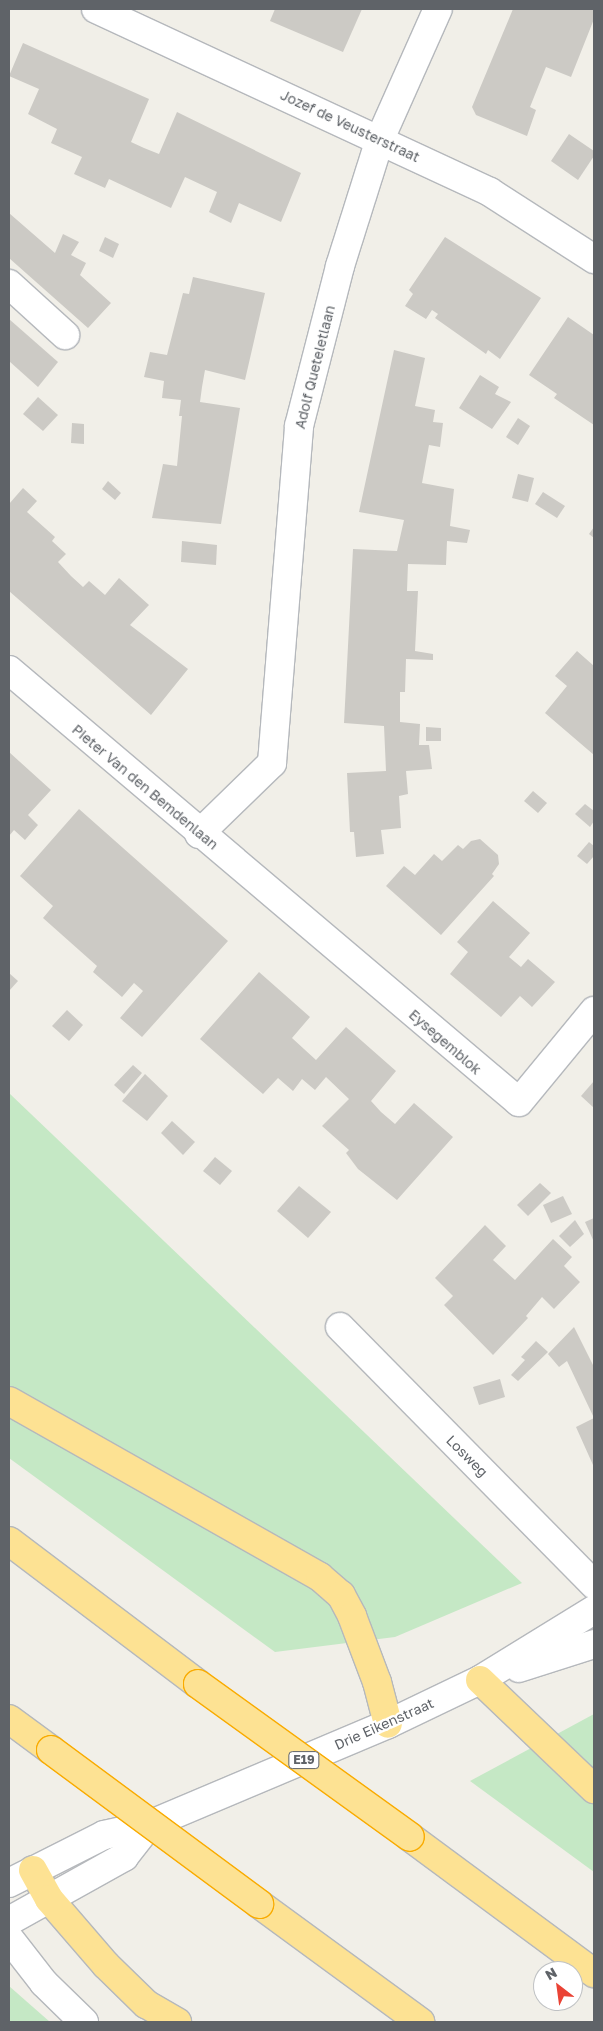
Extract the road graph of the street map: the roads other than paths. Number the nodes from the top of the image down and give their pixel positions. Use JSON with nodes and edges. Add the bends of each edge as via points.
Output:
{"nodes":[{"id":1,"x":96,"y":9,"type":"edge"},
{"id":2,"x":438,"y":9,"type":"edge"},
{"id":3,"x":380,"y":139,"type":"junction"},
{"id":4,"x":594,"y":259,"type":"edge"},
{"id":5,"x":9,"y":284,"type":"edge"},
{"id":6,"x":65,"y":335,"type":"dead end"},
{"id":7,"x":9,"y":670,"type":"edge"},
{"id":8,"x":199,"y":834,"type":"junction"},
{"id":9,"x":283,"y":902,"type":"joint"},
{"id":10,"x":594,"y":1011,"type":"edge"},
{"id":11,"x":340,"y":1327,"type":"dead end"},
{"id":12,"x":9,"y":1401,"type":"edge"},
{"id":13,"x":9,"y":1541,"type":"edge"},
{"id":14,"x":594,"y":1585,"type":"edge"},
{"id":15,"x":594,"y":1610,"type":"edge"},
{"id":16,"x":594,"y":1644,"type":"edge"},
{"id":17,"x":480,"y":1680,"type":"junction"},
{"id":18,"x":9,"y":1720,"type":"edge"},
{"id":19,"x":388,"y":1724,"type":"junction"},
{"id":20,"x":594,"y":1789,"type":"edge"},
{"id":21,"x":149,"y":1825,"type":"junction"},
{"id":22,"x":33,"y":1870,"type":"junction"},
{"id":23,"x":9,"y":1884,"type":"edge"},
{"id":24,"x":49,"y":1899,"type":"junction"},
{"id":25,"x":9,"y":1921,"type":"edge"},
{"id":26,"x":9,"y":1938,"type":"edge"},
{"id":27,"x":594,"y":1973,"type":"edge"},
{"id":28,"x":84,"y":2022,"type":"edge"},
{"id":29,"x":178,"y":2022,"type":"edge"},
{"id":30,"x":420,"y":2022,"type":"edge"}],
"edges":[{"from":1,"to":3,"type":"street","name":"Jozef de Veusterstraat"},
{"from":2,"to":3,"type":"street","name":"Adolf Queteletlaan"},
{"from":3,"to":4,"type":"street","name":"Jozef de Veusterstraat","via":[[490,192]]},
{"from":3,"to":8,"type":"street","name":"Adolf Queteletlaan","via":[[340,266],[299,426],[272,764]]},
{"from":5,"to":6,"type":"street"},
{"from":7,"to":8,"type":"street","name":"Pieter Van den Bemdenlaan"},
{"from":8,"to":9,"type":"street","name":"Pieter Van den Bemdenlaan"},
{"from":9,"to":10,"type":"street","name":"Eysegemblok","via":[[519,1102]]},
{"from":11,"to":14,"type":"street","name":"Losweg"},
{"from":12,"to":19,"type":"highway","via":[[320,1577],[340,1595],[352,1616],[377,1682]]},
{"from":13,"to":27,"type":"highway","number":"E19","bridge":true,"via":[[198,1684]]},
{"from":15,"to":17,"type":"street","name":"Drie Eikenstraat"},
{"from":16,"to":17,"type":"street","name":"Drie Eikenstraat"},
{"from":17,"to":19,"type":"street","name":"Drie Eikenstraat"},
{"from":17,"to":20,"type":"highway"},
{"from":18,"to":30,"type":"highway","bridge":true},
{"from":19,"to":21,"type":"street","name":"Drie Eikenstraat"},
{"from":21,"to":22,"type":"street","name":"Drie Eikenstraat","via":[[104,1835]]},
{"from":21,"to":24,"type":"street","name":"Drie Eikenstraat","via":[[124,1858]]},
{"from":22,"to":23,"type":"street","name":"Drie Eikenstraat"},
{"from":22,"to":24,"type":"highway"},
{"from":24,"to":25,"type":"street","name":"Drie Eikenstraat"},
{"from":24,"to":29,"type":"highway","via":[[146,2004]]},
{"from":26,"to":28,"type":"street","via":[[44,1983]]}]}
